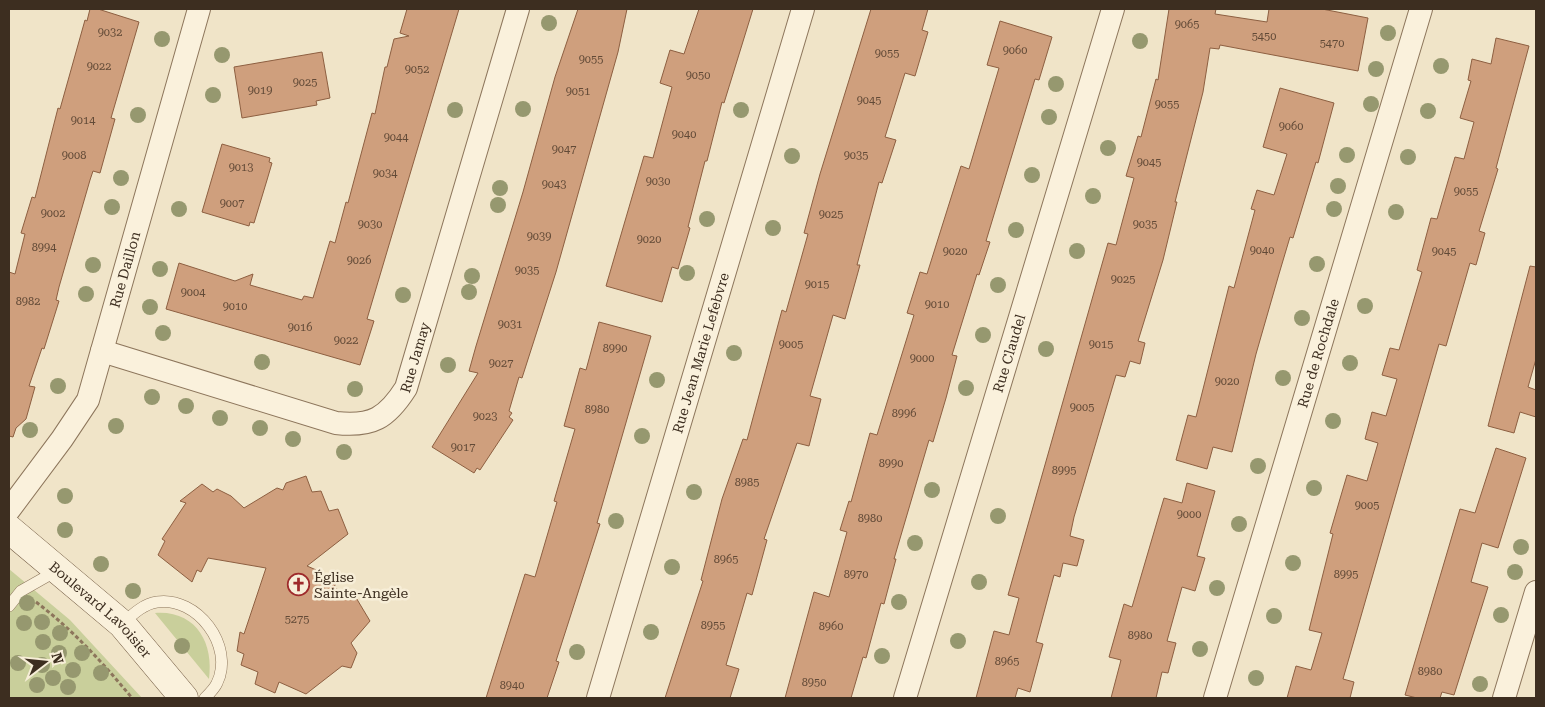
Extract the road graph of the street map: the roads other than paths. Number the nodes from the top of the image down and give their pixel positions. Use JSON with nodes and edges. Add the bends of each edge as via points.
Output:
{"nodes":[{"id":1,"x":199,"y":9,"type":"edge"},
{"id":2,"x":518,"y":9,"type":"edge"},
{"id":3,"x":803,"y":9,"type":"edge"},
{"id":4,"x":1114,"y":9,"type":"edge"},
{"id":5,"x":1421,"y":9,"type":"edge"},
{"id":6,"x":102,"y":351,"type":"junction"},
{"id":7,"x":9,"y":510,"type":"edge"},
{"id":8,"x":9,"y":529,"type":"edge"},
{"id":9,"x":59,"y":570,"type":"junction"},
{"id":10,"x":1536,"y":592,"type":"edge"},
{"id":11,"x":9,"y":606,"type":"edge"},
{"id":12,"x":122,"y":624,"type":"junction"},
{"id":13,"x":184,"y":698,"type":"edge"},
{"id":14,"x":205,"y":698,"type":"edge"},
{"id":15,"x":598,"y":698,"type":"edge"},
{"id":16,"x":905,"y":698,"type":"edge"},
{"id":17,"x":1215,"y":698,"type":"edge"},
{"id":18,"x":1504,"y":698,"type":"edge"}],
"edges":[{"from":1,"to":6,"type":"street","name":"Rue Daillon"},
{"from":2,"to":6,"type":"street","name":"Rue Jamay","via":[[406,388],[394,408],[375,420],[355,425],[336,423]]},
{"from":3,"to":15,"type":"street","name":"Rue Jean Marie Lefebvre"},
{"from":4,"to":16,"type":"street","name":"Rue Claudel"},
{"from":5,"to":17,"type":"street","name":"Rue de Rochdale"},
{"from":6,"to":7,"type":"street","name":"Rue Daillon","via":[[88,400]]},
{"from":8,"to":9,"type":"street","name":"Boulevard Lavoisier"},
{"from":9,"to":11,"type":"lane","via":[[21,591]]},
{"from":9,"to":12,"type":"street","name":"Boulevard Lavoisier"},
{"from":10,"to":18,"type":"street"},
{"from":12,"to":13,"type":"street","name":"Boulevard Lavoisier"},
{"from":12,"to":14,"type":"lane","via":[[141,607],[156,602],[174,602],[189,608],[202,619],[213,632],[220,650],[217,683]]}]}
